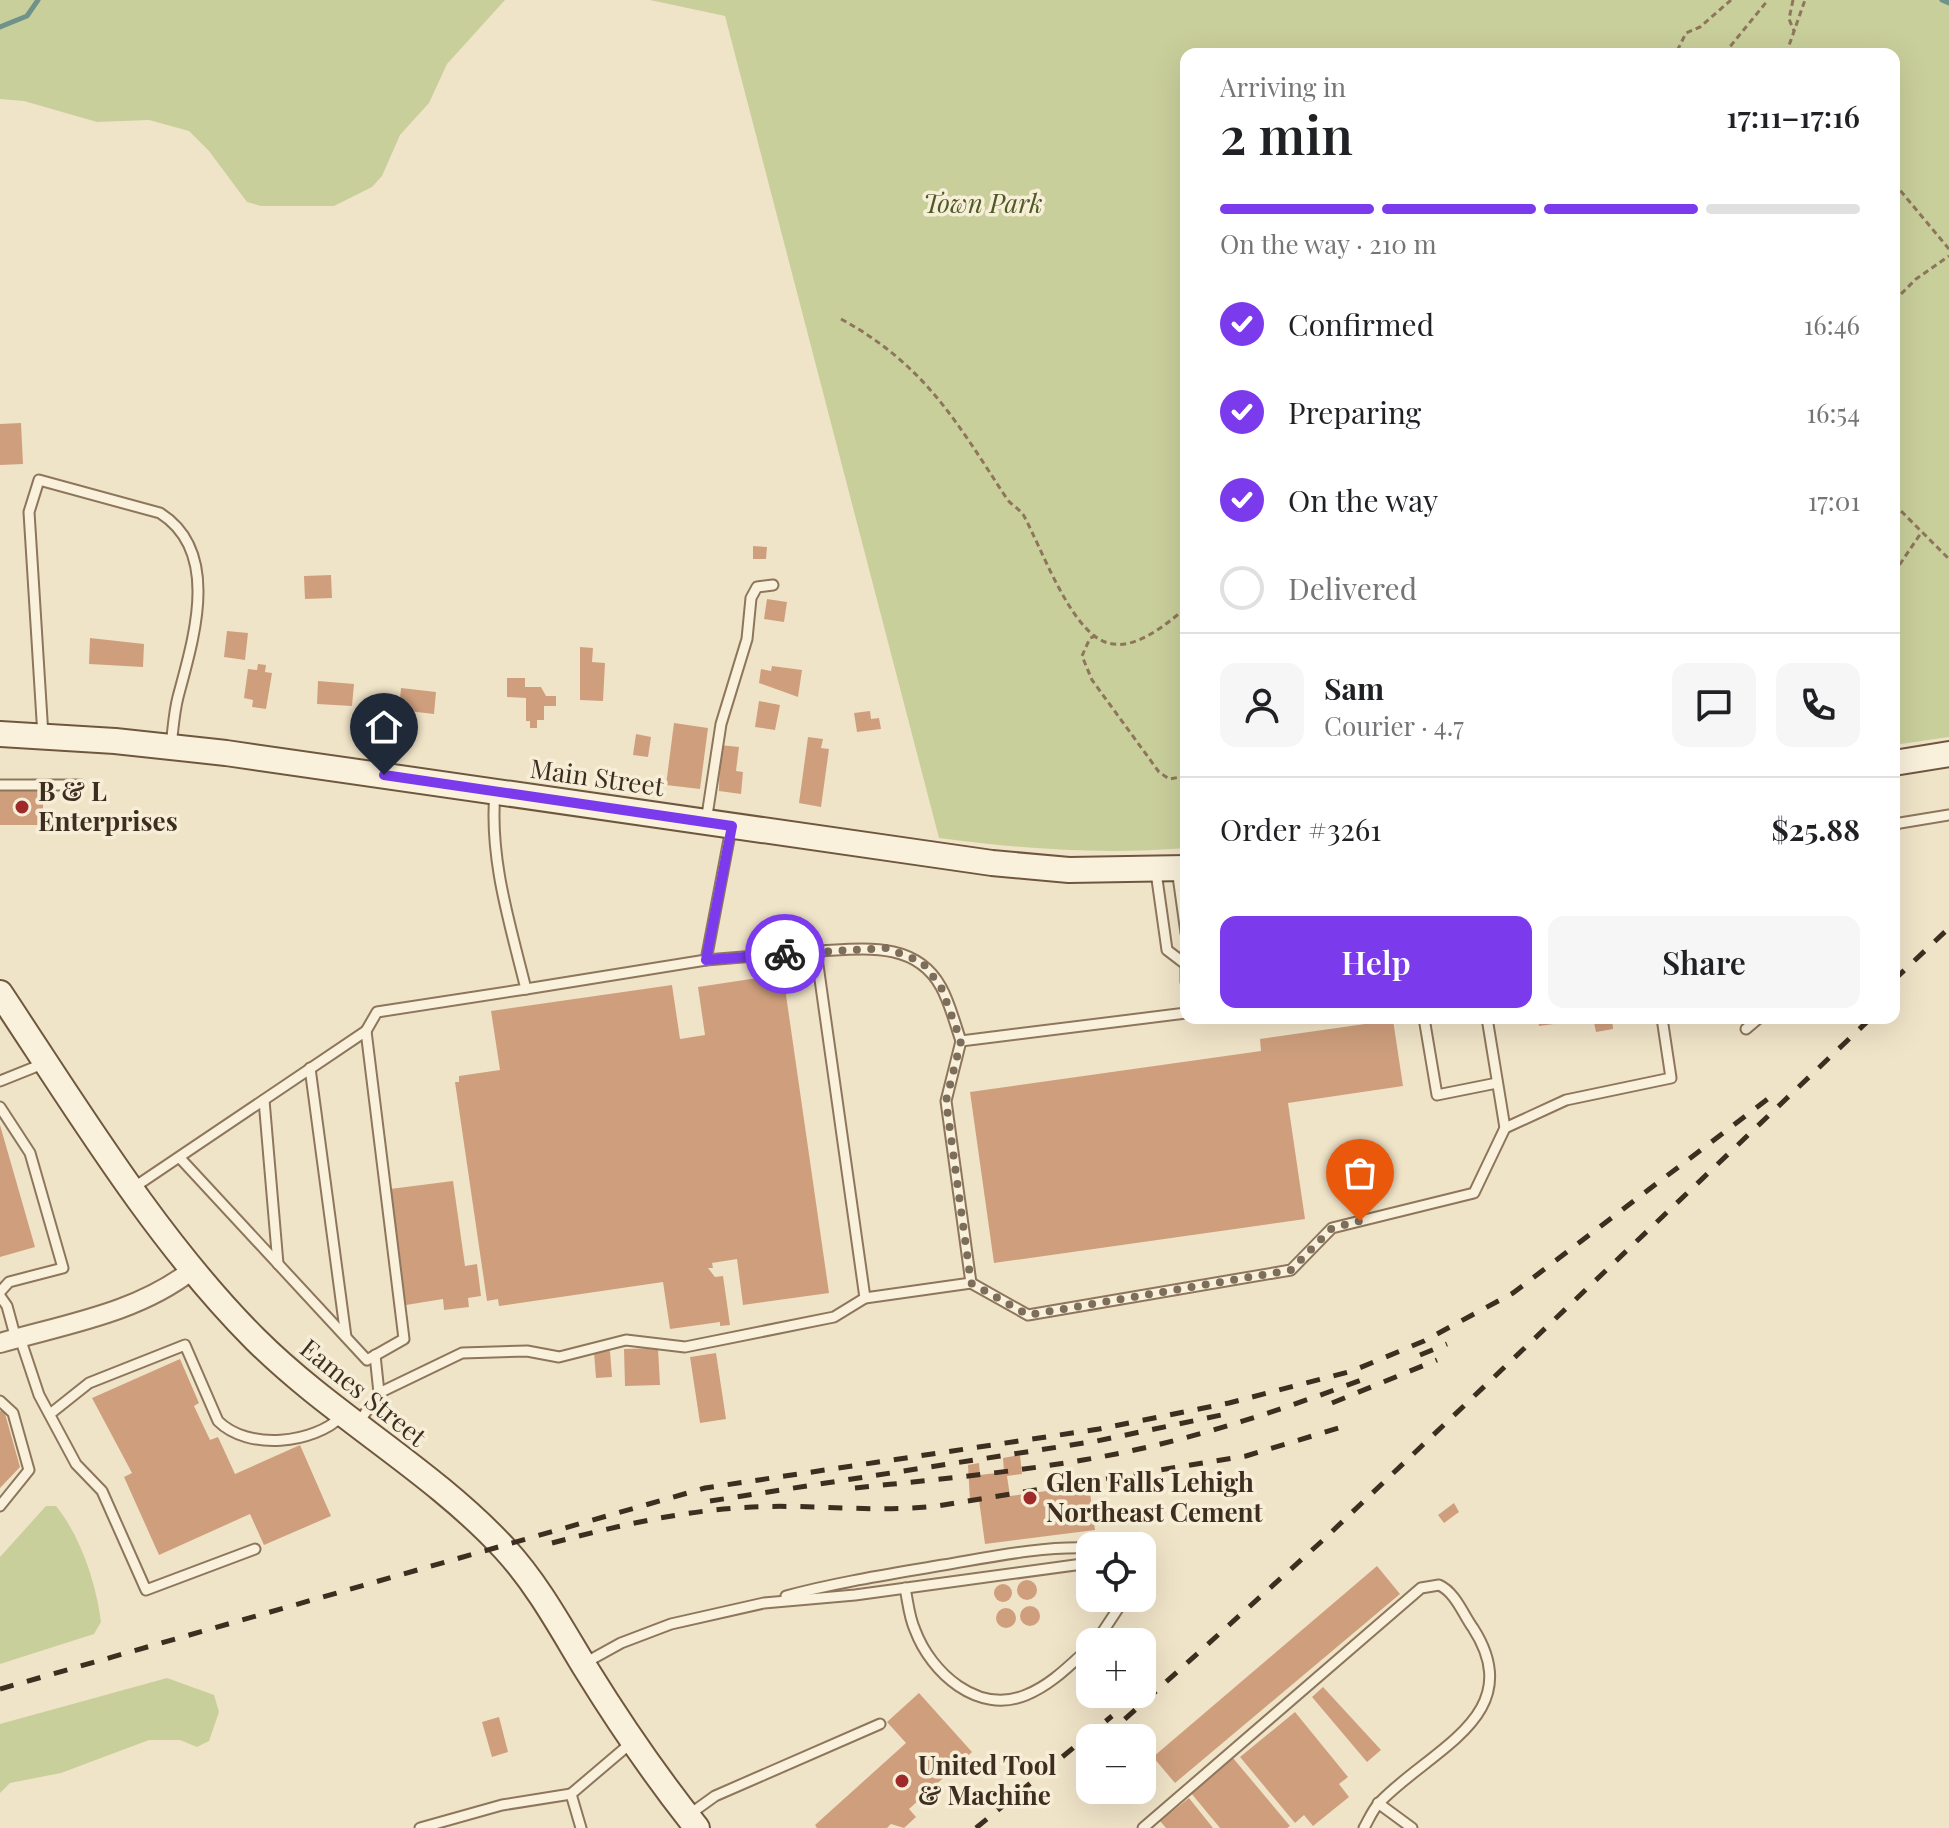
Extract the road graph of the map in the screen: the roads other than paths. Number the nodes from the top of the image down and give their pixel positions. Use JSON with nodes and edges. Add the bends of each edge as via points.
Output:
{"nodes":[{"id":1,"x":773,"y":585,"type":"dead end"},
{"id":2,"x":0,"y":734,"type":"edge"},
{"id":3,"x":43,"y":736,"type":"junction"},
{"id":4,"x":171,"y":746,"type":"junction"},
{"id":5,"x":1949,"y":754,"type":"edge"},
{"id":6,"x":1900,"y":762,"type":"edge"},
{"id":7,"x":0,"y":785,"type":"edge"},
{"id":8,"x":81,"y":785,"type":"dead end"},
{"id":9,"x":495,"y":791,"type":"junction"},
{"id":10,"x":1949,"y":815,"type":"edge"},
{"id":11,"x":706,"y":822,"type":"junction"},
{"id":12,"x":1900,"y":823,"type":"edge"},
{"id":13,"x":732,"y":826,"type":"junction"},
{"id":14,"x":1173,"y":869,"type":"edge"},
{"id":15,"x":1180,"y":903,"type":"edge"},
{"id":16,"x":816,"y":951,"type":"junction"},
{"id":17,"x":1180,"y":956,"type":"edge"},
{"id":18,"x":706,"y":960,"type":"junction"},
{"id":19,"x":526,"y":989,"type":"junction"},
{"id":20,"x":0,"y":993,"type":"edge"},
{"id":21,"x":1180,"y":1014,"type":"edge"},
{"id":22,"x":1425,"y":1024,"type":"edge"},
{"id":23,"x":1488,"y":1024,"type":"edge"},
{"id":24,"x":1663,"y":1024,"type":"edge"},
{"id":25,"x":1752,"y":1024,"type":"edge"},
{"id":26,"x":1746,"y":1029,"type":"dead end"},
{"id":27,"x":366,"y":1031,"type":"junction"},
{"id":28,"x":961,"y":1041,"type":"junction"},
{"id":29,"x":46,"y":1062,"type":"junction"},
{"id":30,"x":310,"y":1068,"type":"junction"},
{"id":31,"x":0,"y":1081,"type":"edge"},
{"id":32,"x":1497,"y":1083,"type":"junction"},
{"id":33,"x":264,"y":1100,"type":"junction"},
{"id":34,"x":0,"y":1107,"type":"edge"},
{"id":35,"x":1505,"y":1128,"type":"junction"},
{"id":36,"x":179,"y":1157,"type":"junction"},
{"id":37,"x":133,"y":1188,"type":"junction"},
{"id":38,"x":278,"y":1264,"type":"junction"},
{"id":39,"x":192,"y":1270,"type":"junction"},
{"id":40,"x":971,"y":1283,"type":"junction"},
{"id":41,"x":0,"y":1294,"type":"edge"},
{"id":42,"x":865,"y":1298,"type":"junction"},
{"id":43,"x":346,"y":1337,"type":"junction"},
{"id":44,"x":12,"y":1340,"type":"edge"},
{"id":45,"x":375,"y":1355,"type":"junction"},
{"id":46,"x":379,"y":1393,"type":"junction"},
{"id":47,"x":0,"y":1401,"type":"edge"},
{"id":48,"x":50,"y":1414,"type":"junction"},
{"id":49,"x":349,"y":1422,"type":"junction"},
{"id":50,"x":0,"y":1506,"type":"edge"},
{"id":51,"x":1076,"y":1548,"type":"edge"},
{"id":52,"x":255,"y":1549,"type":"dead end"},
{"id":53,"x":1076,"y":1565,"type":"edge"},
{"id":54,"x":905,"y":1588,"type":"junction"},
{"id":55,"x":764,"y":1603,"type":"junction"},
{"id":56,"x":1076,"y":1659,"type":"edge"},
{"id":57,"x":583,"y":1664,"type":"junction"},
{"id":58,"x":880,"y":1724,"type":"dead end"},
{"id":59,"x":634,"y":1741,"type":"junction"},
{"id":60,"x":571,"y":1794,"type":"junction"},
{"id":61,"x":1378,"y":1803,"type":"junction"},
{"id":62,"x":693,"y":1822,"type":"edge"},
{"id":63,"x":420,"y":1828,"type":"edge"},
{"id":64,"x":581,"y":1828,"type":"edge"},
{"id":65,"x":1143,"y":1828,"type":"edge"},
{"id":66,"x":1364,"y":1828,"type":"edge"},
{"id":67,"x":1412,"y":1828,"type":"edge"}],
"edges":[{"from":1,"to":11,"type":"lane","via":[[757,587],[751,598],[747,639],[721,724]]},
{"from":2,"to":3,"type":"main road","name":"Main Street"},
{"from":3,"to":4,"type":"main road","name":"Main Street"},
{"from":3,"to":4,"type":"lane","via":[[29,512],[39,480],[160,513],[175,523],[187,544],[200,586],[193,648],[177,700]]},
{"from":4,"to":9,"type":"main road","name":"Main Street"},
{"from":5,"to":6,"type":"main road"},
{"from":7,"to":8,"type":"lane"},
{"from":9,"to":11,"type":"main road","name":"Main Street"},
{"from":9,"to":19,"type":"lane","via":[[492,825],[498,871]]},
{"from":10,"to":12,"type":"lane"},
{"from":11,"to":13,"type":"main road","name":"Main Street"},
{"from":13,"to":14,"type":"main road","name":"Main Street","via":[[1030,867]]},
{"from":13,"to":18,"type":"lane"},
{"from":14,"to":15,"type":"lane"},
{"from":14,"to":17,"type":"lane","via":[[1167,950]]},
{"from":16,"to":18,"type":"lane"},
{"from":16,"to":28,"type":"lane","via":[[886,948],[922,962],[941,987]]},
{"from":16,"to":42,"type":"lane"},
{"from":18,"to":19,"type":"lane"},
{"from":19,"to":27,"type":"lane","via":[[377,1012]]},
{"from":20,"to":29,"type":"main road","name":"Eames Street"},
{"from":21,"to":28,"type":"lane"},
{"from":22,"to":32,"type":"lane","via":[[1437,1095]]},
{"from":23,"to":32,"type":"lane"},
{"from":24,"to":35,"type":"lane","via":[[1671,1078],[1566,1100]]},
{"from":25,"to":26,"type":"lane"},
{"from":27,"to":30,"type":"lane"},
{"from":27,"to":45,"type":"lane","via":[[404,1339]]},
{"from":28,"to":40,"type":"lane","via":[[946,1101]]},
{"from":29,"to":31,"type":"lane"},
{"from":29,"to":37,"type":"main road","name":"Eames Street"},
{"from":30,"to":33,"type":"lane"},
{"from":30,"to":43,"type":"lane"},
{"from":32,"to":35,"type":"lane"},
{"from":33,"to":36,"type":"lane"},
{"from":33,"to":38,"type":"lane"},
{"from":34,"to":41,"type":"lane","via":[[30,1153],[63,1268],[9,1282]]},
{"from":35,"to":40,"type":"lane","via":[[1474,1193],[1332,1228],[1291,1270],[1028,1315]]},
{"from":36,"to":37,"type":"lane"},
{"from":36,"to":38,"type":"lane"},
{"from":37,"to":39,"type":"main road","name":"Eames Street"},
{"from":38,"to":43,"type":"lane"},
{"from":39,"to":44,"type":"street","via":[[134,1305]]},
{"from":39,"to":49,"type":"main road","name":"Eames Street","via":[[257,1341]]},
{"from":40,"to":42,"type":"lane"},
{"from":41,"to":44,"type":"lane"},
{"from":42,"to":46,"type":"lane","via":[[834,1317],[685,1347],[626,1340],[559,1357],[527,1351],[462,1353]]},
{"from":43,"to":45,"type":"lane","via":[[367,1360]]},
{"from":44,"to":48,"type":"lane"},
{"from":45,"to":46,"type":"lane"},
{"from":46,"to":49,"type":"lane"},
{"from":47,"to":50,"type":"lane","via":[[13,1413],[29,1470]]},
{"from":48,"to":49,"type":"lane","via":[[89,1383],[185,1345],[218,1421],[228,1431],[301,1437]]},
{"from":48,"to":52,"type":"lane","via":[[76,1464],[102,1491],[146,1590]]},
{"from":49,"to":57,"type":"main road","name":"Eames Street","via":[[494,1538],[533,1583]]},
{"from":51,"to":55,"type":"lane","via":[[967,1561],[826,1586]]},
{"from":53,"to":54,"type":"lane"},
{"from":54,"to":55,"type":"lane"},
{"from":54,"to":56,"type":"lane","via":[[913,1628],[933,1662],[981,1698],[1026,1696]]},
{"from":55,"to":57,"type":"lane","via":[[659,1628]]},
{"from":57,"to":59,"type":"main road","name":"Eames Street"},
{"from":58,"to":62,"type":"lane","via":[[715,1796]]},
{"from":59,"to":60,"type":"lane"},
{"from":59,"to":62,"type":"main road","name":"Eames Street"},
{"from":60,"to":63,"type":"lane","via":[[502,1805]]},
{"from":60,"to":64,"type":"lane"},
{"from":61,"to":65,"type":"lane","via":[[1468,1726],[1489,1693],[1487,1653],[1450,1593],[1439,1585],[1421,1588]]},
{"from":61,"to":66,"type":"lane"},
{"from":61,"to":67,"type":"lane"}]}
